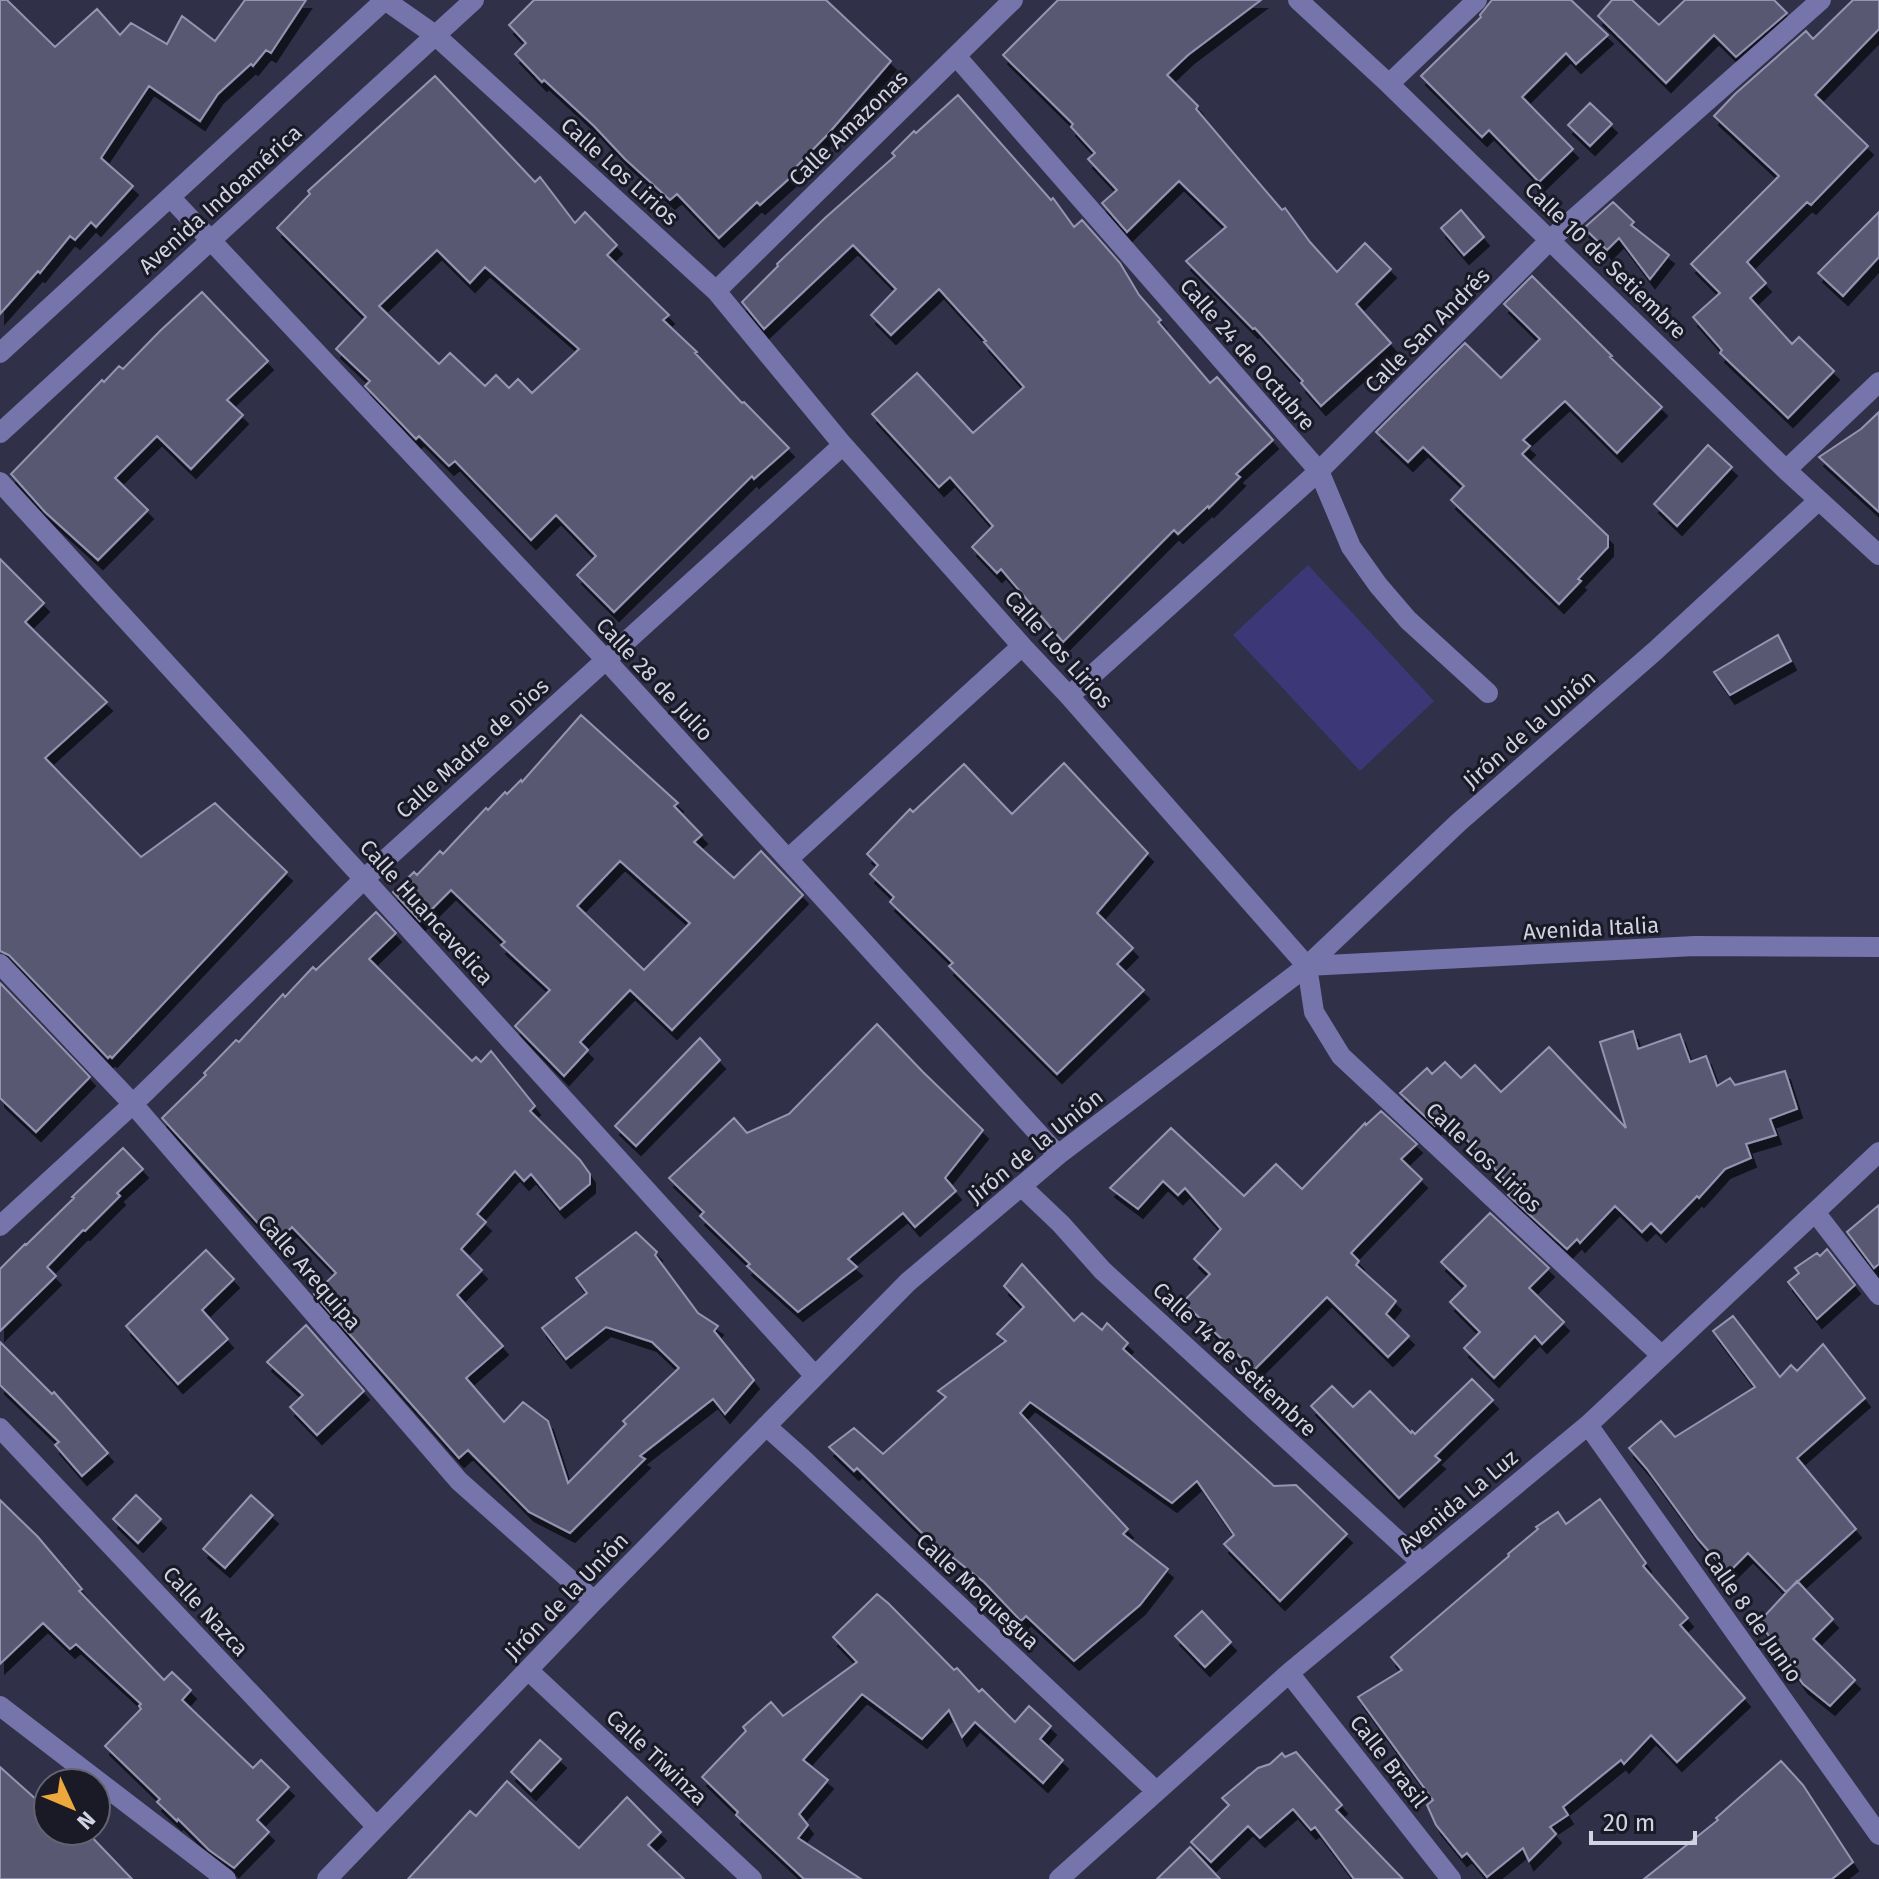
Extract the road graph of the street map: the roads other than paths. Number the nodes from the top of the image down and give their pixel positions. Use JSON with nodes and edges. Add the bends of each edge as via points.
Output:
{"nodes":[{"id":1,"x":385,"y":0,"type":"edge"},
{"id":2,"x":474,"y":0,"type":"edge"},
{"id":3,"x":1013,"y":0,"type":"edge"},
{"id":4,"x":1298,"y":0,"type":"edge"},
{"id":5,"x":1477,"y":0,"type":"edge"},
{"id":6,"x":1821,"y":0,"type":"edge"},
{"id":7,"x":435,"y":35,"type":"junction"},
{"id":8,"x":956,"y":56,"type":"junction"},
{"id":9,"x":1389,"y":84,"type":"junction"},
{"id":10,"x":170,"y":197,"type":"junction"},
{"id":11,"x":1551,"y":239,"type":"junction"},
{"id":12,"x":210,"y":240,"type":"junction"},
{"id":13,"x":716,"y":291,"type":"junction"},
{"id":14,"x":0,"y":353,"type":"edge"},
{"id":15,"x":1879,"y":382,"type":"edge"},
{"id":16,"x":0,"y":433,"type":"edge"},
{"id":17,"x":843,"y":445,"type":"junction"},
{"id":18,"x":1786,"y":470,"type":"junction"},
{"id":19,"x":1319,"y":471,"type":"junction"},
{"id":20,"x":0,"y":482,"type":"edge"},
{"id":21,"x":1819,"y":500,"type":"junction"},
{"id":22,"x":1879,"y":555,"type":"edge"},
{"id":23,"x":1022,"y":646,"type":"junction"},
{"id":24,"x":605,"y":659,"type":"junction"},
{"id":25,"x":1488,"y":693,"type":"dead end"},
{"id":26,"x":1069,"y":696,"type":"junction"},
{"id":27,"x":788,"y":859,"type":"junction"},
{"id":28,"x":364,"y":879,"type":"junction"},
{"id":29,"x":1879,"y":947,"type":"edge"},
{"id":30,"x":0,"y":964,"type":"edge"},
{"id":31,"x":1307,"y":966,"type":"junction"},
{"id":32,"x":133,"y":1104,"type":"junction"},
{"id":33,"x":1879,"y":1152,"type":"edge"},
{"id":34,"x":1058,"y":1155,"type":"junction"},
{"id":35,"x":1021,"y":1186,"type":"junction"},
{"id":36,"x":1815,"y":1212,"type":"junction"},
{"id":37,"x":0,"y":1226,"type":"edge"},
{"id":38,"x":1879,"y":1295,"type":"edge"},
{"id":39,"x":1661,"y":1355,"type":"junction"},
{"id":40,"x":815,"y":1376,"type":"junction"},
{"id":41,"x":1588,"y":1425,"type":"junction"},
{"id":42,"x":766,"y":1426,"type":"junction"},
{"id":43,"x":0,"y":1428,"type":"edge"},
{"id":44,"x":1421,"y":1562,"type":"junction"},
{"id":45,"x":594,"y":1601,"type":"junction"},
{"id":46,"x":528,"y":1670,"type":"junction"},
{"id":47,"x":1289,"y":1673,"type":"junction"},
{"id":48,"x":0,"y":1706,"type":"edge"},
{"id":49,"x":1156,"y":1791,"type":"junction"},
{"id":50,"x":377,"y":1827,"type":"junction"},
{"id":51,"x":1879,"y":1835,"type":"edge"},
{"id":52,"x":226,"y":1879,"type":"edge"},
{"id":53,"x":327,"y":1879,"type":"edge"},
{"id":54,"x":752,"y":1879,"type":"edge"},
{"id":55,"x":1059,"y":1879,"type":"edge"},
{"id":56,"x":1451,"y":1879,"type":"edge"}],
"edges":[{"from":1,"to":7,"type":"street","name":"Calle Los Lirios"},
{"from":1,"to":10,"type":"street","name":"Avenida Indoamérica"},
{"from":2,"to":7,"type":"street","name":"Avenida Indoamérica"},
{"from":3,"to":8,"type":"street","name":"Calle Amazonas"},
{"from":4,"to":9,"type":"street","name":"Calle 10 de Setiembre"},
{"from":5,"to":9,"type":"street"},
{"from":6,"to":11,"type":"street","name":"Calle San Andrés"},
{"from":7,"to":12,"type":"street","name":"Avenida Indoamérica"},
{"from":7,"to":13,"type":"street","name":"Calle Los Lirios"},
{"from":8,"to":13,"type":"street","name":"Calle Amazonas"},
{"from":8,"to":19,"type":"street","name":"Calle 24 de Octubre"},
{"from":9,"to":11,"type":"street","name":"Calle 10 de Setiembre"},
{"from":10,"to":12,"type":"street","name":"Calle 28 de Julio"},
{"from":10,"to":14,"type":"street","name":"Avenida Indoamérica"},
{"from":11,"to":18,"type":"street","name":"Calle 10 de Setiembre"},
{"from":11,"to":19,"type":"street","name":"Calle San Andrés"},
{"from":12,"to":16,"type":"street","name":"Avenida Indoamérica"},
{"from":12,"to":24,"type":"street","name":"Calle 28 de Julio"},
{"from":13,"to":17,"type":"street","name":"Calle Los Lirios"},
{"from":15,"to":18,"type":"street"},
{"from":17,"to":23,"type":"street","name":"Calle Los Lirios"},
{"from":17,"to":24,"type":"street","name":"Calle Madre de Dios"},
{"from":18,"to":21,"type":"street","name":"Calle 10 de Setiembre"},
{"from":19,"to":25,"type":"street","name":"Calle 24 de Octubre","via":[[1351,547],[1378,585]]},
{"from":19,"to":26,"type":"street","name":"Calle San Andrés"},
{"from":20,"to":28,"type":"street","name":"Calle Huancavelica"},
{"from":21,"to":22,"type":"street","name":"Calle 10 de Setiembre"},
{"from":21,"to":31,"type":"street","name":"Jirón de la Unión","via":[[1459,822]]},
{"from":23,"to":26,"type":"street","name":"Calle Los Lirios"},
{"from":23,"to":27,"type":"street"},
{"from":24,"to":27,"type":"street","name":"Calle 28 de Julio"},
{"from":24,"to":28,"type":"street","name":"Calle Madre de Dios"},
{"from":26,"to":31,"type":"street","name":"Calle Los Lirios"},
{"from":27,"to":34,"type":"street","name":"Calle 28 de Julio"},
{"from":28,"to":32,"type":"street","name":"Calle Madre de Dios"},
{"from":28,"to":40,"type":"street","name":"Calle Huancavelica"},
{"from":29,"to":31,"type":"street","name":"Avenida Italia","via":[[1695,946]]},
{"from":30,"to":32,"type":"street","name":"Calle Arequipa"},
{"from":31,"to":34,"type":"street","name":"Jirón de la Unión"},
{"from":31,"to":39,"type":"street","name":"Calle Los Lirios","via":[[1314,1012],[1341,1056]]},
{"from":32,"to":37,"type":"street","name":"Calle Madre de Dios"},
{"from":32,"to":45,"type":"street","name":"Calle Arequipa","via":[[459,1481]]},
{"from":33,"to":36,"type":"street","name":"Avenida La Luz"},
{"from":34,"to":35,"type":"street","name":"Jirón de la Unión"},
{"from":35,"to":40,"type":"street","name":"Jirón de la Unión","via":[[908,1282]]},
{"from":35,"to":44,"type":"street","name":"Calle 14 de Setiembre","via":[[1102,1270]]},
{"from":36,"to":38,"type":"street"},
{"from":36,"to":39,"type":"street","name":"Avenida La Luz"},
{"from":39,"to":41,"type":"street","name":"Avenida La Luz"},
{"from":40,"to":42,"type":"street","name":"Jirón de la Unión"},
{"from":41,"to":44,"type":"street","name":"Avenida La Luz"},
{"from":41,"to":51,"type":"street","name":"Calle 8 de Junio"},
{"from":42,"to":45,"type":"street","name":"Jirón de la Unión"},
{"from":42,"to":49,"type":"street","name":"Calle Moquegua"},
{"from":43,"to":50,"type":"street","name":"Calle Nazca"},
{"from":44,"to":47,"type":"street","name":"Avenida La Luz"},
{"from":45,"to":46,"type":"street","name":"Jirón de la Unión"},
{"from":46,"to":50,"type":"street","name":"Jirón de la Unión"},
{"from":46,"to":54,"type":"street","name":"Calle Tiwinza"},
{"from":47,"to":49,"type":"street","name":"Avenida La Luz"},
{"from":47,"to":56,"type":"street","name":"Calle Brasil"},
{"from":48,"to":52,"type":"street"},
{"from":49,"to":55,"type":"street","name":"Avenida La Luz"},
{"from":50,"to":53,"type":"street","name":"Jirón de la Unión"}]}
